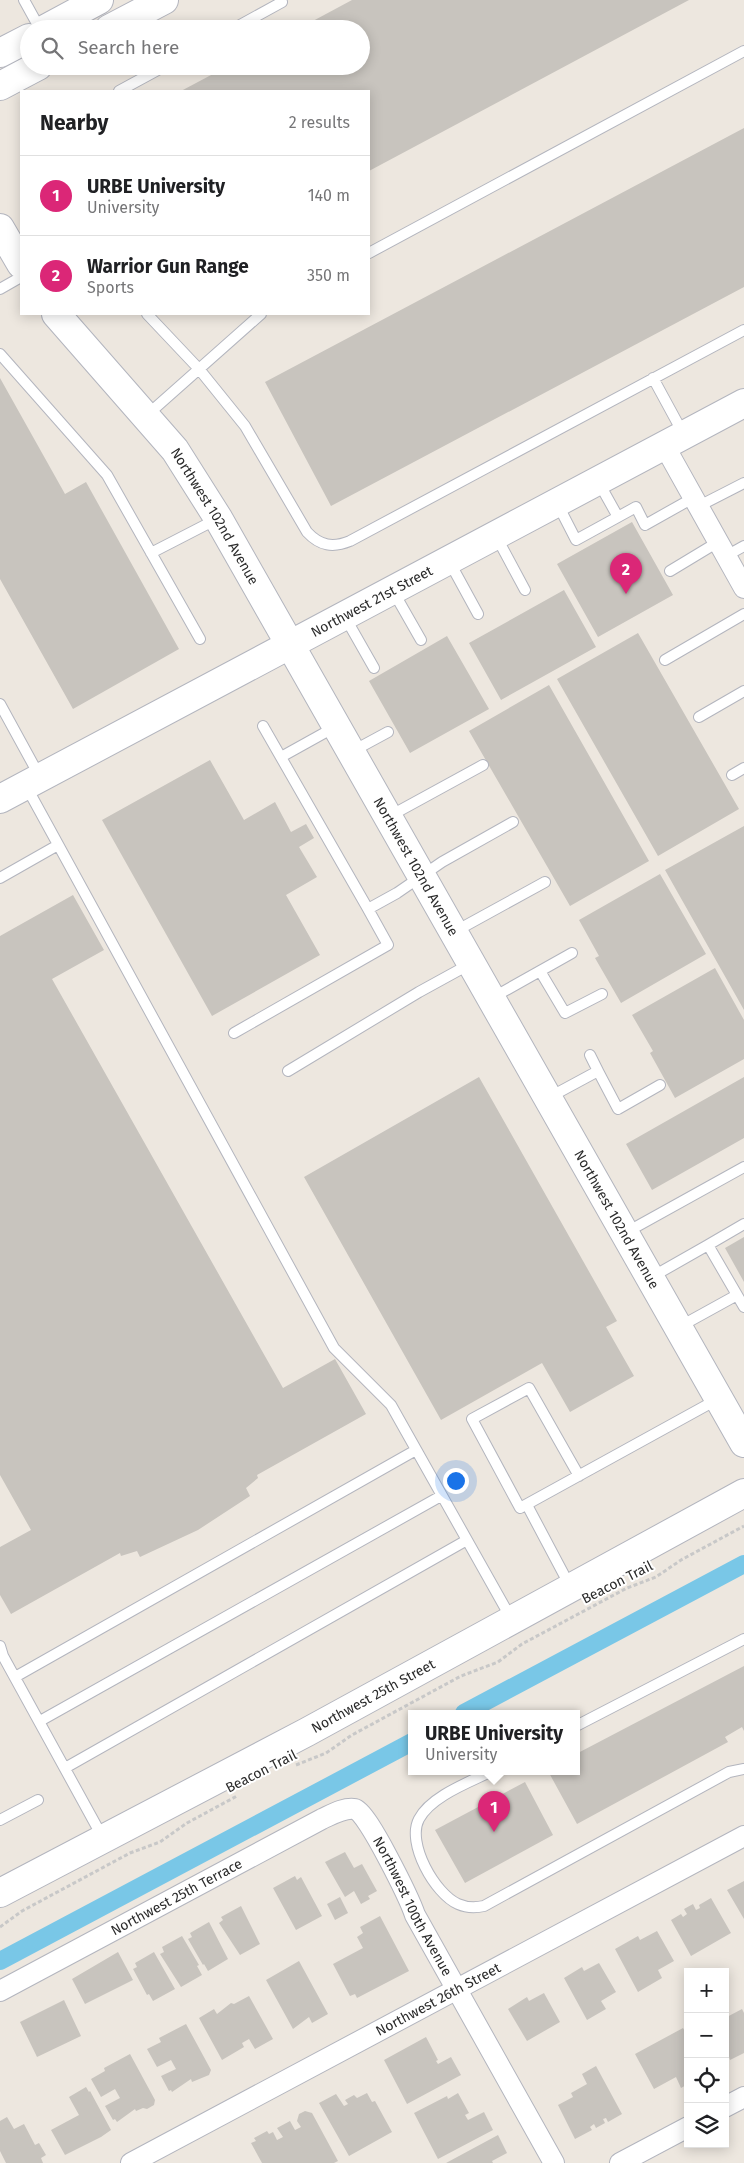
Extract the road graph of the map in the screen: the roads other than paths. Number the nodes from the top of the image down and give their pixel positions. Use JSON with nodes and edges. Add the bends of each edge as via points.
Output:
{"nodes":[{"id":1,"x":24,"y":0,"type":"edge"},
{"id":2,"x":99,"y":0,"type":"edge"},
{"id":3,"x":164,"y":0,"type":"edge"},
{"id":4,"x":283,"y":1,"type":"edge"},
{"id":5,"x":35,"y":20,"type":"edge"},
{"id":6,"x":62,"y":20,"type":"edge"},
{"id":7,"x":126,"y":20,"type":"edge"},
{"id":8,"x":250,"y":20,"type":"edge"},
{"id":9,"x":20,"y":43,"type":"edge"},
{"id":10,"x":744,"y":51,"type":"edge"},
{"id":11,"x":0,"y":53,"type":"edge"},
{"id":12,"x":21,"y":75,"type":"edge"},
{"id":13,"x":148,"y":75,"type":"edge"},
{"id":14,"x":0,"y":86,"type":"edge"},
{"id":15,"x":121,"y":90,"type":"edge"},
{"id":16,"x":0,"y":228,"type":"edge"},
{"id":17,"x":370,"y":251,"type":"edge"},
{"id":18,"x":20,"y":262,"type":"edge"},
{"id":19,"x":20,"y":277,"type":"edge"},
{"id":20,"x":0,"y":289,"type":"edge"},
{"id":21,"x":57,"y":315,"type":"edge"},
{"id":22,"x":148,"y":315,"type":"edge"},
{"id":23,"x":259,"y":315,"type":"edge"},
{"id":24,"x":744,"y":330,"type":"edge"},
{"id":25,"x":0,"y":354,"type":"edge"},
{"id":26,"x":199,"y":369,"type":"junction"},
{"id":27,"x":653,"y":378,"type":"junction"},
{"id":28,"x":744,"y":403,"type":"edge"},
{"id":29,"x":146,"y":416,"type":"junction"},
{"id":30,"x":674,"y":440,"type":"junction"},
{"id":31,"x":598,"y":480,"type":"junction"},
{"id":32,"x":744,"y":483,"type":"edge"},
{"id":33,"x":556,"y":502,"type":"junction"},
{"id":34,"x":696,"y":502,"type":"junction"},
{"id":35,"x":618,"y":517,"type":"junction"},
{"id":36,"x":218,"y":518,"type":"junction"},
{"id":37,"x":495,"y":535,"type":"junction"},
{"id":38,"x":744,"y":546,"type":"edge"},
{"id":39,"x":722,"y":549,"type":"junction"},
{"id":40,"x":151,"y":553,"type":"junction"},
{"id":41,"x":448,"y":560,"type":"junction"},
{"id":42,"x":670,"y":571,"type":"dead end"},
{"id":43,"x":744,"y":588,"type":"edge"},
{"id":44,"x":393,"y":590,"type":"junction"},
{"id":45,"x":525,"y":590,"type":"dead end"},
{"id":46,"x":478,"y":614,"type":"dead end"},
{"id":47,"x":744,"y":614,"type":"edge"},
{"id":48,"x":344,"y":616,"type":"junction"},
{"id":49,"x":200,"y":639,"type":"dead end"},
{"id":50,"x":421,"y":640,"type":"dead end"},
{"id":51,"x":290,"y":645,"type":"junction"},
{"id":52,"x":665,"y":660,"type":"dead end"},
{"id":53,"x":374,"y":668,"type":"dead end"},
{"id":54,"x":744,"y":691,"type":"edge"},
{"id":55,"x":0,"y":704,"type":"edge"},
{"id":56,"x":699,"y":717,"type":"dead end"},
{"id":57,"x":263,"y":726,"type":"dead end"},
{"id":58,"x":336,"y":727,"type":"junction"},
{"id":59,"x":388,"y":732,"type":"dead end"},
{"id":60,"x":350,"y":752,"type":"junction"},
{"id":61,"x":281,"y":757,"type":"junction"},
{"id":62,"x":483,"y":765,"type":"dead end"},
{"id":63,"x":744,"y":768,"type":"edge"},
{"id":64,"x":732,"y":775,"type":"dead end"},
{"id":65,"x":33,"y":781,"type":"junction"},
{"id":66,"x":0,"y":799,"type":"edge"},
{"id":67,"x":388,"y":817,"type":"junction"},
{"id":68,"x":513,"y":822,"type":"dead end"},
{"id":69,"x":58,"y":845,"type":"junction"},
{"id":70,"x":421,"y":876,"type":"junction"},
{"id":71,"x":0,"y":878,"type":"edge"},
{"id":72,"x":544,"y":882,"type":"dead end"},
{"id":73,"x":368,"y":909,"type":"junction"},
{"id":74,"x":453,"y":932,"type":"junction"},
{"id":75,"x":572,"y":953,"type":"dead end"},
{"id":76,"x":471,"y":963,"type":"junction"},
{"id":77,"x":540,"y":971,"type":"junction"},
{"id":78,"x":602,"y":994,"type":"dead end"},
{"id":79,"x":491,"y":998,"type":"junction"},
{"id":80,"x":234,"y":1033,"type":"dead end"},
{"id":81,"x":590,"y":1055,"type":"dead end"},
{"id":82,"x":598,"y":1071,"type":"junction"},
{"id":83,"x":288,"y":1072,"type":"dead end"},
{"id":84,"x":660,"y":1085,"type":"dead end"},
{"id":85,"x":548,"y":1098,"type":"junction"},
{"id":86,"x":744,"y":1166,"type":"edge"},
{"id":87,"x":744,"y":1224,"type":"edge"},
{"id":88,"x":624,"y":1233,"type":"junction"},
{"id":89,"x":708,"y":1245,"type":"junction"},
{"id":90,"x":650,"y":1278,"type":"junction"},
{"id":91,"x":737,"y":1295,"type":"junction"},
{"id":92,"x":744,"y":1307,"type":"edge"},
{"id":93,"x":678,"y":1328,"type":"junction"},
{"id":94,"x":719,"y":1399,"type":"junction"},
{"id":95,"x":744,"y":1443,"type":"edge"},
{"id":96,"x":416,"y":1450,"type":"junction"},
{"id":97,"x":579,"y":1476,"type":"junction"},
{"id":98,"x":744,"y":1493,"type":"edge"},
{"id":99,"x":441,"y":1496,"type":"junction"},
{"id":100,"x":527,"y":1504,"type":"junction"},
{"id":101,"x":467,"y":1540,"type":"junction"},
{"id":102,"x":571,"y":1588,"type":"junction"},
{"id":103,"x":512,"y":1620,"type":"junction"},
{"id":104,"x":744,"y":1638,"type":"edge"},
{"id":105,"x":0,"y":1646,"type":"edge"},
{"id":106,"x":15,"y":1677,"type":"junction"},
{"id":107,"x":40,"y":1721,"type":"junction"},
{"id":108,"x":580,"y":1724,"type":"edge"},
{"id":109,"x":66,"y":1768,"type":"junction"},
{"id":110,"x":744,"y":1769,"type":"edge"},
{"id":111,"x":485,"y":1775,"type":"edge"},
{"id":112,"x":38,"y":1800,"type":"dead end"},
{"id":113,"x":355,"y":1809,"type":"joint"},
{"id":114,"x":0,"y":1820,"type":"edge"},
{"id":115,"x":744,"y":1836,"type":"edge"},
{"id":116,"x":104,"y":1838,"type":"junction"},
{"id":117,"x":0,"y":1893,"type":"edge"},
{"id":118,"x":456,"y":1989,"type":"junction"},
{"id":119,"x":0,"y":1991,"type":"edge"},
{"id":120,"x":744,"y":2097,"type":"edge"},
{"id":121,"x":729,"y":2105,"type":"edge"},
{"id":122,"x":684,"y":2129,"type":"edge"},
{"id":123,"x":131,"y":2163,"type":"edge"},
{"id":124,"x":554,"y":2163,"type":"edge"},
{"id":125,"x":620,"y":2163,"type":"edge"}],
"edges":[{"from":1,"to":5,"type":"lane"},
{"from":2,"to":6,"type":"street"},
{"from":3,"to":7,"type":"street"},
{"from":4,"to":8,"type":"lane"},
{"from":9,"to":11,"type":"street"},
{"from":10,"to":17,"type":"lane"},
{"from":12,"to":14,"type":"street"},
{"from":13,"to":15,"type":"lane"},
{"from":16,"to":18,"type":"street"},
{"from":19,"to":20,"type":"lane"},
{"from":21,"to":29,"type":"street","name":"Northwest 102nd Avenue"},
{"from":22,"to":26,"type":"lane"},
{"from":23,"to":26,"type":"lane"},
{"from":24,"to":27,"type":"lane"},
{"from":25,"to":40,"type":"lane","via":[[107,475]]},
{"from":26,"to":27,"type":"lane","via":[[245,426],[307,532],[313,539],[331,546],[350,541]]},
{"from":26,"to":29,"type":"lane"},
{"from":27,"to":30,"type":"lane"},
{"from":28,"to":30,"type":"street","name":"Northwest 21st Street"},
{"from":29,"to":36,"type":"street","name":"Northwest 102nd Avenue","via":[[175,450]]},
{"from":30,"to":31,"type":"street","name":"Northwest 21st Street"},
{"from":30,"to":34,"type":"street"},
{"from":31,"to":33,"type":"street","name":"Northwest 21st Street"},
{"from":31,"to":35,"type":"lane"},
{"from":32,"to":34,"type":"lane"},
{"from":33,"to":35,"type":"lane","via":[[576,540]]},
{"from":33,"to":37,"type":"street","name":"Northwest 21st Street"},
{"from":34,"to":35,"type":"lane","via":[[645,525],[636,507]]},
{"from":34,"to":39,"type":"street"},
{"from":36,"to":40,"type":"lane"},
{"from":36,"to":51,"type":"street","name":"Northwest 102nd Avenue"},
{"from":37,"to":41,"type":"street","name":"Northwest 21st Street"},
{"from":37,"to":45,"type":"lane"},
{"from":38,"to":39,"type":"lane"},
{"from":39,"to":42,"type":"lane"},
{"from":39,"to":43,"type":"street"},
{"from":40,"to":49,"type":"lane"},
{"from":41,"to":44,"type":"street","name":"Northwest 21st Street"},
{"from":41,"to":46,"type":"lane"},
{"from":44,"to":48,"type":"street","name":"Northwest 21st Street"},
{"from":44,"to":50,"type":"lane"},
{"from":47,"to":52,"type":"lane"},
{"from":48,"to":51,"type":"street","name":"Northwest 21st Street"},
{"from":48,"to":53,"type":"lane"},
{"from":51,"to":58,"type":"street","name":"Northwest 102nd Avenue"},
{"from":51,"to":65,"type":"street","name":"Northwest 21st Street"},
{"from":54,"to":56,"type":"lane"},
{"from":55,"to":65,"type":"lane"},
{"from":57,"to":61,"type":"lane"},
{"from":58,"to":60,"type":"street","name":"Northwest 102nd Avenue"},
{"from":58,"to":61,"type":"lane"},
{"from":59,"to":60,"type":"lane"},
{"from":60,"to":67,"type":"street","name":"Northwest 102nd Avenue"},
{"from":61,"to":73,"type":"lane"},
{"from":62,"to":67,"type":"lane"},
{"from":63,"to":64,"type":"lane"},
{"from":65,"to":66,"type":"street","name":"Northwest 21st Street"},
{"from":65,"to":69,"type":"lane"},
{"from":67,"to":70,"type":"street","name":"Northwest 102nd Avenue"},
{"from":68,"to":70,"type":"lane"},
{"from":69,"to":71,"type":"lane"},
{"from":69,"to":96,"type":"lane","via":[[334,1348],[392,1406]]},
{"from":70,"to":73,"type":"lane"},
{"from":70,"to":74,"type":"street","name":"Northwest 102nd Avenue"},
{"from":72,"to":74,"type":"lane"},
{"from":73,"to":80,"type":"lane","via":[[388,945]]},
{"from":74,"to":76,"type":"street","name":"Northwest 102nd Avenue"},
{"from":75,"to":77,"type":"lane"},
{"from":76,"to":79,"type":"street","name":"Northwest 102nd Avenue"},
{"from":76,"to":83,"type":"lane"},
{"from":77,"to":78,"type":"lane","via":[[565,1013]]},
{"from":77,"to":79,"type":"lane"},
{"from":79,"to":85,"type":"street","name":"Northwest 102nd Avenue"},
{"from":81,"to":82,"type":"lane"},
{"from":82,"to":84,"type":"lane","via":[[618,1109]]},
{"from":82,"to":85,"type":"lane"},
{"from":85,"to":88,"type":"street","name":"Northwest 102nd Avenue"},
{"from":86,"to":88,"type":"lane"},
{"from":87,"to":89,"type":"lane"},
{"from":88,"to":90,"type":"street","name":"Northwest 102nd Avenue"},
{"from":89,"to":90,"type":"lane"},
{"from":89,"to":91,"type":"lane"},
{"from":90,"to":93,"type":"street","name":"Northwest 102nd Avenue"},
{"from":91,"to":92,"type":"lane"},
{"from":91,"to":93,"type":"lane"},
{"from":93,"to":94,"type":"street","name":"Northwest 102nd Avenue"},
{"from":94,"to":95,"type":"street","name":"Northwest 102nd Avenue"},
{"from":94,"to":97,"type":"lane"},
{"from":96,"to":99,"type":"lane"},
{"from":96,"to":106,"type":"lane"},
{"from":97,"to":100,"type":"lane"},
{"from":97,"to":100,"type":"lane","via":[[529,1388],[521,1392],[472,1419],[520,1508]]},
{"from":98,"to":102,"type":"street","name":"Northwest 25th Street"},
{"from":99,"to":101,"type":"lane"},
{"from":99,"to":107,"type":"lane"},
{"from":100,"to":102,"type":"lane"},
{"from":101,"to":103,"type":"lane"},
{"from":101,"to":109,"type":"lane"},
{"from":102,"to":103,"type":"street","name":"Northwest 25th Street"},
{"from":103,"to":116,"type":"street","name":"Northwest 25th Street"},
{"from":104,"to":108,"type":"lane"},
{"from":105,"to":106,"type":"lane"},
{"from":106,"to":107,"type":"lane"},
{"from":107,"to":109,"type":"lane"},
{"from":109,"to":116,"type":"lane"},
{"from":110,"to":111,"type":"lane","via":[[729,1772],[475,1908],[450,1900],[429,1873],[416,1845],[416,1828],[418,1820],[432,1804]]},
{"from":112,"to":114,"type":"lane"},
{"from":113,"to":118,"type":"street","name":"Northwest 100th Avenue","via":[[363,1815]]},
{"from":113,"to":119,"type":"street","name":"Northwest 25th Terrace","via":[[343,1810],[322,1819]]},
{"from":115,"to":118,"type":"street","name":"Northwest 26th Street"},
{"from":116,"to":117,"type":"street","name":"Northwest 25th Street"},
{"from":118,"to":123,"type":"street","name":"Northwest 26th Street"},
{"from":118,"to":124,"type":"street","name":"Northwest 100th Avenue"},
{"from":120,"to":121,"type":"street"},
{"from":122,"to":125,"type":"street"}]}
